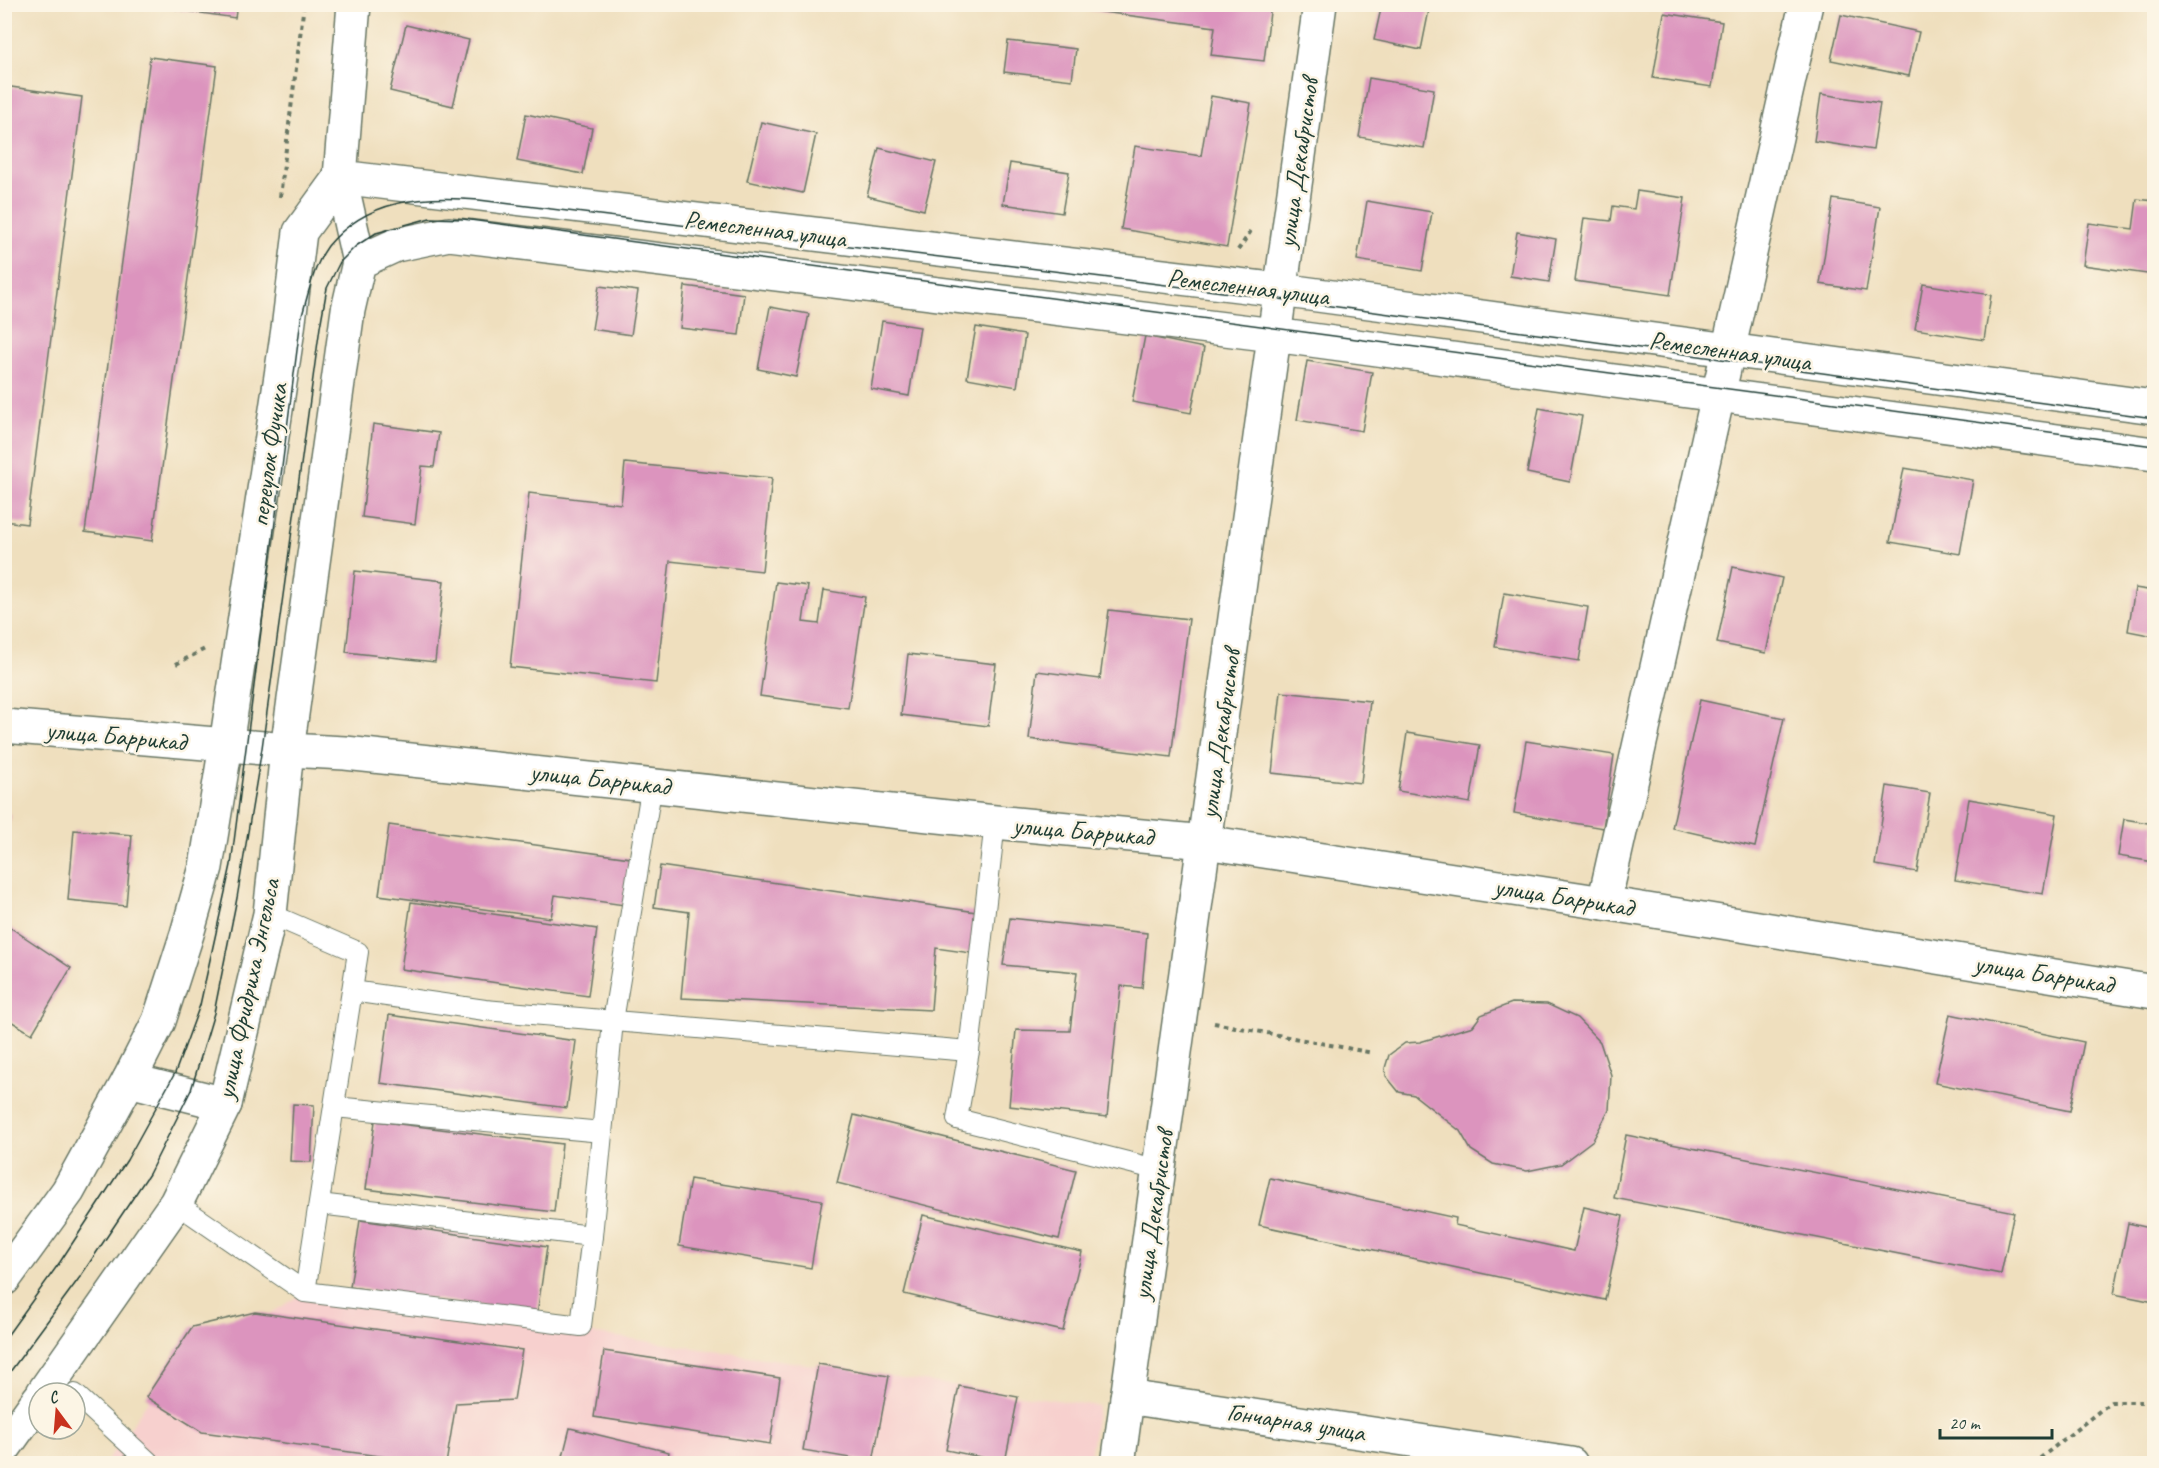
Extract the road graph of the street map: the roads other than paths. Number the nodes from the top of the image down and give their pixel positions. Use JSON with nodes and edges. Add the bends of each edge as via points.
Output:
{"nodes":[{"id":1,"x":354,"y":4,"type":"edge"},
{"id":2,"x":1320,"y":4,"type":"edge"},
{"id":3,"x":1806,"y":4,"type":"edge"},
{"id":4,"x":340,"y":177,"type":"junction"},
{"id":5,"x":359,"y":262,"type":"junction"},
{"id":6,"x":1280,"y":290,"type":"junction"},
{"id":7,"x":1274,"y":335,"type":"junction"},
{"id":8,"x":1727,"y":351,"type":"junction"},
{"id":9,"x":1719,"y":395,"type":"junction"},
{"id":10,"x":2154,"y":407,"type":"edge"},
{"id":11,"x":2154,"y":454,"type":"edge"},
{"id":12,"x":4,"y":726,"type":"edge"},
{"id":13,"x":226,"y":745,"type":"junction"},
{"id":14,"x":287,"y":750,"type":"junction"},
{"id":15,"x":652,"y":784,"type":"junction"},
{"id":16,"x":995,"y":822,"type":"junction"},
{"id":17,"x":1205,"y":842,"type":"junction"},
{"id":18,"x":1604,"y":903,"type":"junction"},
{"id":19,"x":270,"y":914,"type":"junction"},
{"id":20,"x":352,"y":991,"type":"junction"},
{"id":21,"x":2154,"y":992,"type":"edge"},
{"id":22,"x":613,"y":1021,"type":"junction"},
{"id":23,"x":969,"y":1052,"type":"junction"},
{"id":24,"x":129,"y":1080,"type":"junction"},
{"id":25,"x":225,"y":1104,"type":"junction"},
{"id":26,"x":334,"y":1107,"type":"junction"},
{"id":27,"x":602,"y":1132,"type":"junction"},
{"id":28,"x":1159,"y":1170,"type":"junction"},
{"id":29,"x":176,"y":1203,"type":"junction"},
{"id":30,"x":319,"y":1204,"type":"junction"},
{"id":31,"x":592,"y":1236,"type":"junction"},
{"id":32,"x":4,"y":1279,"type":"edge"},
{"id":33,"x":305,"y":1292,"type":"junction"},
{"id":34,"x":63,"y":1381,"type":"edge"},
{"id":35,"x":1127,"y":1396,"type":"junction"},
{"id":36,"x":87,"y":1414,"type":"edge"},
{"id":37,"x":27,"y":1423,"type":"edge"},
{"id":38,"x":4,"y":1448,"type":"edge"},
{"id":39,"x":152,"y":1464,"type":"edge"},
{"id":40,"x":1118,"y":1464,"type":"edge"},
{"id":41,"x":1571,"y":1464,"type":"edge"}],
"edges":[{"from":1,"to":4,"type":"street"},
{"from":2,"to":6,"type":"street","name":"улица Декабристов"},
{"from":3,"to":8,"type":"street"},
{"from":4,"to":5,"type":"street"},
{"from":4,"to":6,"type":"street","name":"Ремесленная улица"},
{"from":4,"to":13,"type":"street","name":"переулок Фучика","via":[[300,232]]},
{"from":5,"to":7,"type":"street","name":"Ремесленная улица","via":[[396,245],[449,234]]},
{"from":5,"to":14,"type":"street","via":[[348,310]]},
{"from":6,"to":7,"type":"street","name":"улица Декабристов"},
{"from":6,"to":8,"type":"street","name":"Ремесленная улица"},
{"from":7,"to":9,"type":"street","name":"Ремесленная улица"},
{"from":7,"to":17,"type":"street","name":"улица Декабристов"},
{"from":8,"to":9,"type":"street"},
{"from":8,"to":10,"type":"street","name":"Ремесленная улица"},
{"from":9,"to":11,"type":"street","name":"Ремесленная улица"},
{"from":9,"to":18,"type":"street"},
{"from":12,"to":13,"type":"street","name":"улица Баррикад"},
{"from":13,"to":14,"type":"street","name":"улица Баррикад"},
{"from":13,"to":24,"type":"street","via":[[206,867],[187,934],[159,1021]]},
{"from":14,"to":15,"type":"street","name":"улица Баррикад"},
{"from":14,"to":19,"type":"street","name":"улица Фридриха Энгельса"},
{"from":15,"to":16,"type":"street","name":"улица Баррикад"},
{"from":15,"to":22,"type":"lane"},
{"from":16,"to":17,"type":"street","name":"улица Баррикад"},
{"from":16,"to":23,"type":"lane"},
{"from":17,"to":18,"type":"street","name":"улица Баррикад"},
{"from":17,"to":28,"type":"street","name":"улица Декабристов"},
{"from":18,"to":21,"type":"street","name":"улица Баррикад"},
{"from":19,"to":20,"type":"lane","via":[[358,952]]},
{"from":19,"to":25,"type":"street","name":"улица Фридриха Энгельса"},
{"from":20,"to":22,"type":"lane","via":[[485,1010]]},
{"from":20,"to":26,"type":"lane"},
{"from":22,"to":23,"type":"lane"},
{"from":22,"to":27,"type":"lane"},
{"from":23,"to":28,"type":"lane","via":[[957,1119]]},
{"from":24,"to":25,"type":"street"},
{"from":24,"to":32,"type":"street","via":[[68,1191]]},
{"from":25,"to":29,"type":"street","name":"улица Фридриха Энгельса"},
{"from":26,"to":27,"type":"lane"},
{"from":26,"to":30,"type":"lane"},
{"from":27,"to":31,"type":"lane"},
{"from":28,"to":35,"type":"street","name":"улица Декабристов"},
{"from":29,"to":33,"type":"lane"},
{"from":29,"to":34,"type":"street","name":"улица Фридриха Энгельса"},
{"from":30,"to":31,"type":"lane"},
{"from":30,"to":33,"type":"lane"},
{"from":31,"to":33,"type":"lane","via":[[581,1326]]},
{"from":35,"to":40,"type":"street","name":"улица Декабристов"},
{"from":35,"to":41,"type":"street","name":"Гончарная улица"},
{"from":36,"to":39,"type":"lane"},
{"from":37,"to":38,"type":"street","name":"улица Фридриха Энгельса"}]}
